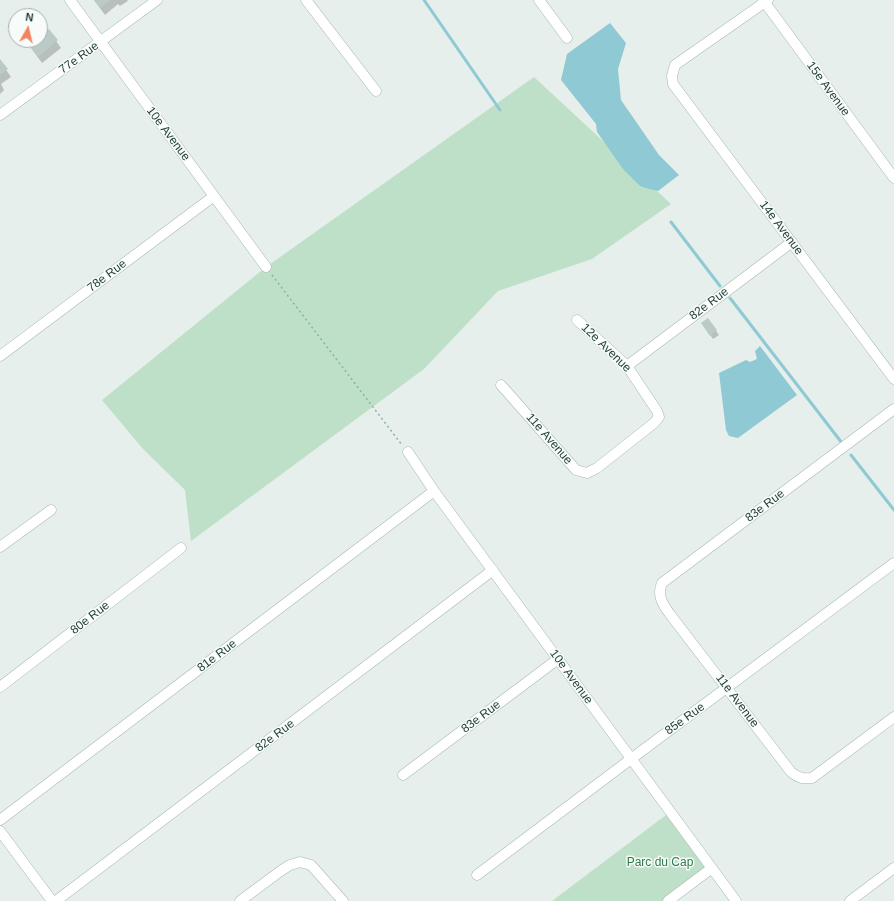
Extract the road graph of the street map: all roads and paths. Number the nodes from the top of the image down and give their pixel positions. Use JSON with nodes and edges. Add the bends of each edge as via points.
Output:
{"nodes":[{"id":1,"x":70,"y":0,"type":"edge"},
{"id":2,"x":157,"y":0,"type":"edge"},
{"id":3,"x":306,"y":0,"type":"edge"},
{"id":4,"x":539,"y":0,"type":"edge"},
{"id":5,"x":765,"y":1,"type":"edge"},
{"id":6,"x":567,"y":38,"type":"dead end"},
{"id":7,"x":100,"y":42,"type":"junction"},
{"id":8,"x":376,"y":91,"type":"dead end"},
{"id":9,"x":0,"y":115,"type":"edge"},
{"id":10,"x":893,"y":176,"type":"edge"},
{"id":11,"x":214,"y":196,"type":"junction"},
{"id":12,"x":792,"y":242,"type":"junction"},
{"id":13,"x":266,"y":267,"type":"joint"},
{"id":14,"x":576,"y":320,"type":"dead end"},
{"id":15,"x":0,"y":356,"type":"edge"},
{"id":16,"x":627,"y":366,"type":"junction"},
{"id":17,"x":894,"y":379,"type":"edge"},
{"id":18,"x":501,"y":385,"type":"dead end"},
{"id":19,"x":894,"y":409,"type":"edge"},
{"id":20,"x":659,"y":417,"type":"joint"},
{"id":21,"x":408,"y":452,"type":"joint"},
{"id":22,"x":434,"y":491,"type":"junction"},
{"id":23,"x":51,"y":510,"type":"dead end"},
{"id":24,"x":0,"y":547,"type":"edge"},
{"id":25,"x":181,"y":548,"type":"dead end"},
{"id":26,"x":894,"y":564,"type":"edge"},
{"id":27,"x":493,"y":570,"type":"junction"},
{"id":28,"x":668,"y":613,"type":"joint"},
{"id":29,"x":558,"y":659,"type":"junction"},
{"id":30,"x":0,"y":687,"type":"edge"},
{"id":31,"x":727,"y":688,"type":"junction"},
{"id":32,"x":894,"y":717,"type":"edge"},
{"id":33,"x":630,"y":759,"type":"junction"},
{"id":34,"x":403,"y":775,"type":"dead end"},
{"id":35,"x":0,"y":820,"type":"edge"},
{"id":36,"x":0,"y":831,"type":"edge"},
{"id":37,"x":712,"y":868,"type":"junction"},
{"id":38,"x":894,"y":868,"type":"edge"},
{"id":39,"x":477,"y":875,"type":"dead end"},
{"id":40,"x":52,"y":901,"type":"edge"},
{"id":41,"x":56,"y":901,"type":"edge"},
{"id":42,"x":240,"y":901,"type":"edge"},
{"id":43,"x":343,"y":901,"type":"edge"},
{"id":44,"x":668,"y":901,"type":"edge"},
{"id":45,"x":736,"y":901,"type":"edge"},
{"id":46,"x":850,"y":901,"type":"edge"}],
"edges":[{"from":1,"to":7,"type":"street","name":"10e Avenue"},
{"from":2,"to":7,"type":"street","name":"77e Rue"},
{"from":3,"to":8,"type":"street"},
{"from":4,"to":6,"type":"street"},
{"from":5,"to":10,"type":"street","name":"15e Avenue"},
{"from":5,"to":12,"type":"street","name":"14e Avenue","via":[[675,65],[672,76],[673,84]]},
{"from":7,"to":9,"type":"street","name":"77e Rue"},
{"from":7,"to":11,"type":"street","name":"10e Avenue"},
{"from":11,"to":13,"type":"street","name":"10e Avenue"},
{"from":11,"to":15,"type":"street","name":"78e Rue"},
{"from":12,"to":16,"type":"street","name":"82e Rue"},
{"from":12,"to":17,"type":"street","name":"14e Avenue"},
{"from":13,"to":21,"type":"path"},
{"from":14,"to":16,"type":"street","name":"12e Avenue"},
{"from":16,"to":20,"type":"street","name":"12e Avenue"},
{"from":18,"to":20,"type":"street","name":"11e Avenue","via":[[576,470],[587,473],[597,468]]},
{"from":19,"to":28,"type":"street","name":"83e Rue","via":[[662,583],[659,594]]},
{"from":21,"to":22,"type":"street","name":"10e Avenue"},
{"from":22,"to":27,"type":"street","name":"10e Avenue"},
{"from":22,"to":35,"type":"street","name":"81e Rue"},
{"from":23,"to":24,"type":"street"},
{"from":25,"to":30,"type":"street","name":"80e Rue"},
{"from":26,"to":31,"type":"street","name":"85e Rue"},
{"from":27,"to":29,"type":"street","name":"10e Avenue"},
{"from":27,"to":41,"type":"street","name":"82e Rue"},
{"from":28,"to":31,"type":"street","name":"11e Avenue"},
{"from":29,"to":33,"type":"street","name":"10e Avenue"},
{"from":29,"to":34,"type":"street","name":"83e Rue"},
{"from":31,"to":32,"type":"street","name":"11e Avenue","via":[[797,777],[812,778]]},
{"from":31,"to":33,"type":"street","name":"85e Rue"},
{"from":33,"to":37,"type":"street","name":"10e Avenue"},
{"from":33,"to":39,"type":"street","name":"85e Rue"},
{"from":36,"to":40,"type":"street"},
{"from":37,"to":44,"type":"street"},
{"from":37,"to":45,"type":"street","name":"10e Avenue"},
{"from":38,"to":46,"type":"street"},
{"from":42,"to":43,"type":"street","via":[[282,870],[300,862],[311,865]]}]}
